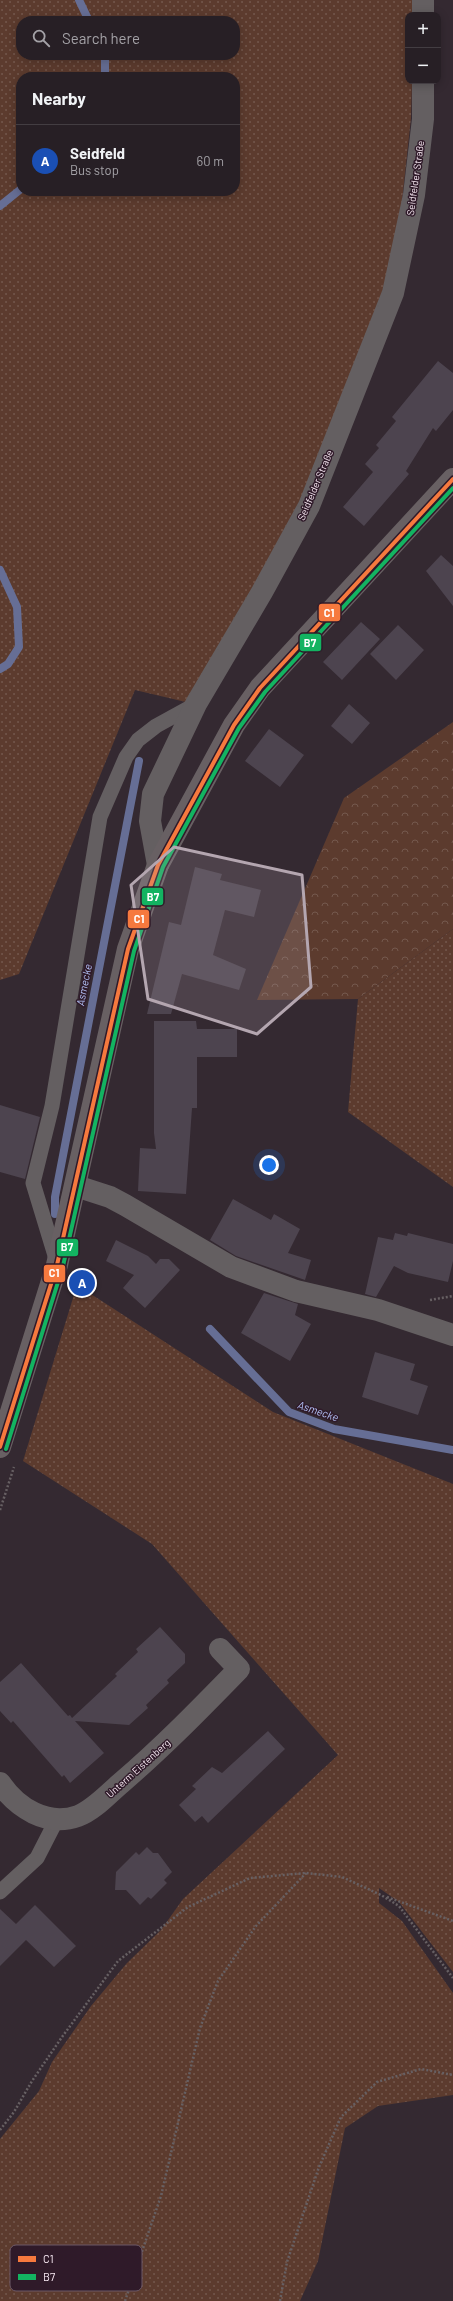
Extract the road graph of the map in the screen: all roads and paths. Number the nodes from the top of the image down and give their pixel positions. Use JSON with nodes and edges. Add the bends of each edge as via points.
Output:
{"nodes":[{"id":1,"x":423,"y":0,"type":"edge"},
{"id":2,"x":423,"y":12,"type":"edge"},
{"id":3,"x":423,"y":84,"type":"edge"},
{"id":4,"x":453,"y":479,"type":"edge"},
{"id":5,"x":196,"y":704,"type":"junction"},
{"id":6,"x":158,"y":865,"type":"junction"},
{"id":7,"x":76,"y":1186,"type":"junction"},
{"id":8,"x":57,"y":1265,"type":"junction"},
{"id":9,"x":453,"y":1335,"type":"edge"},
{"id":10,"x":8,"y":1453,"type":"edge"},
{"id":11,"x":0,"y":1510,"type":"edge"},
{"id":12,"x":220,"y":1649,"type":"dead end"},
{"id":13,"x":0,"y":1783,"type":"edge"},
{"id":14,"x":57,"y":1819,"type":"junction"},
{"id":15,"x":306,"y":1873,"type":"junction"},
{"id":16,"x":0,"y":1892,"type":"edge"},
{"id":17,"x":381,"y":1895,"type":"junction"},
{"id":18,"x":453,"y":1921,"type":"edge"},
{"id":19,"x":453,"y":1978,"type":"edge"},
{"id":20,"x":453,"y":2075,"type":"edge"},
{"id":21,"x":0,"y":2130,"type":"edge"},
{"id":22,"x":142,"y":2251,"type":"edge"},
{"id":23,"x":128,"y":2291,"type":"edge"},
{"id":24,"x":125,"y":2301,"type":"edge"},
{"id":25,"x":280,"y":2301,"type":"edge"}],
"edges":[{"from":1,"to":2,"type":"street"},
{"from":3,"to":5,"type":"street","name":"Seidfelder Straße","via":[[423,119],[414,195],[393,293],[309,506]]},
{"from":4,"to":6,"type":"main road","via":[[260,688],[234,725]]},
{"from":5,"to":6,"type":"street","name":"Seidfelder Straße","via":[[153,794],[150,821]]},
{"from":5,"to":8,"type":"lane","via":[[156,726],[138,740],[126,757],[100,817],[52,1106],[34,1183]]},
{"from":6,"to":7,"type":"main road","via":[[128,948]]},
{"from":7,"to":8,"type":"main road"},
{"from":7,"to":9,"type":"street","via":[[125,1205],[231,1267],[296,1291],[378,1310]]},
{"from":8,"to":10,"type":"main road"},
{"from":10,"to":11,"type":"path"},
{"from":12,"to":14,"type":"street","name":"Unterm Eistenberg","via":[[239,1669],[172,1738],[97,1804],[78,1816]]},
{"from":13,"to":14,"type":"street","name":"Unterm Eistenberg","via":[[20,1807],[37,1815]]},
{"from":14,"to":16,"type":"lane","via":[[37,1858]]},
{"from":15,"to":17,"type":"path","via":[[342,1877]]},
{"from":15,"to":21,"type":"path","via":[[250,1878],[188,1906],[118,1961],[62,2037]]},
{"from":15,"to":22,"type":"path","via":[[256,1926],[218,1981],[200,2028],[161,2196]]},
{"from":17,"to":18,"type":"path"},
{"from":17,"to":19,"type":"path","via":[[399,1906]]},
{"from":20,"to":25,"type":"path","via":[[421,2069],[377,2082],[341,2117],[319,2167],[287,2262]]},
{"from":23,"to":24,"type":"path"}]}
